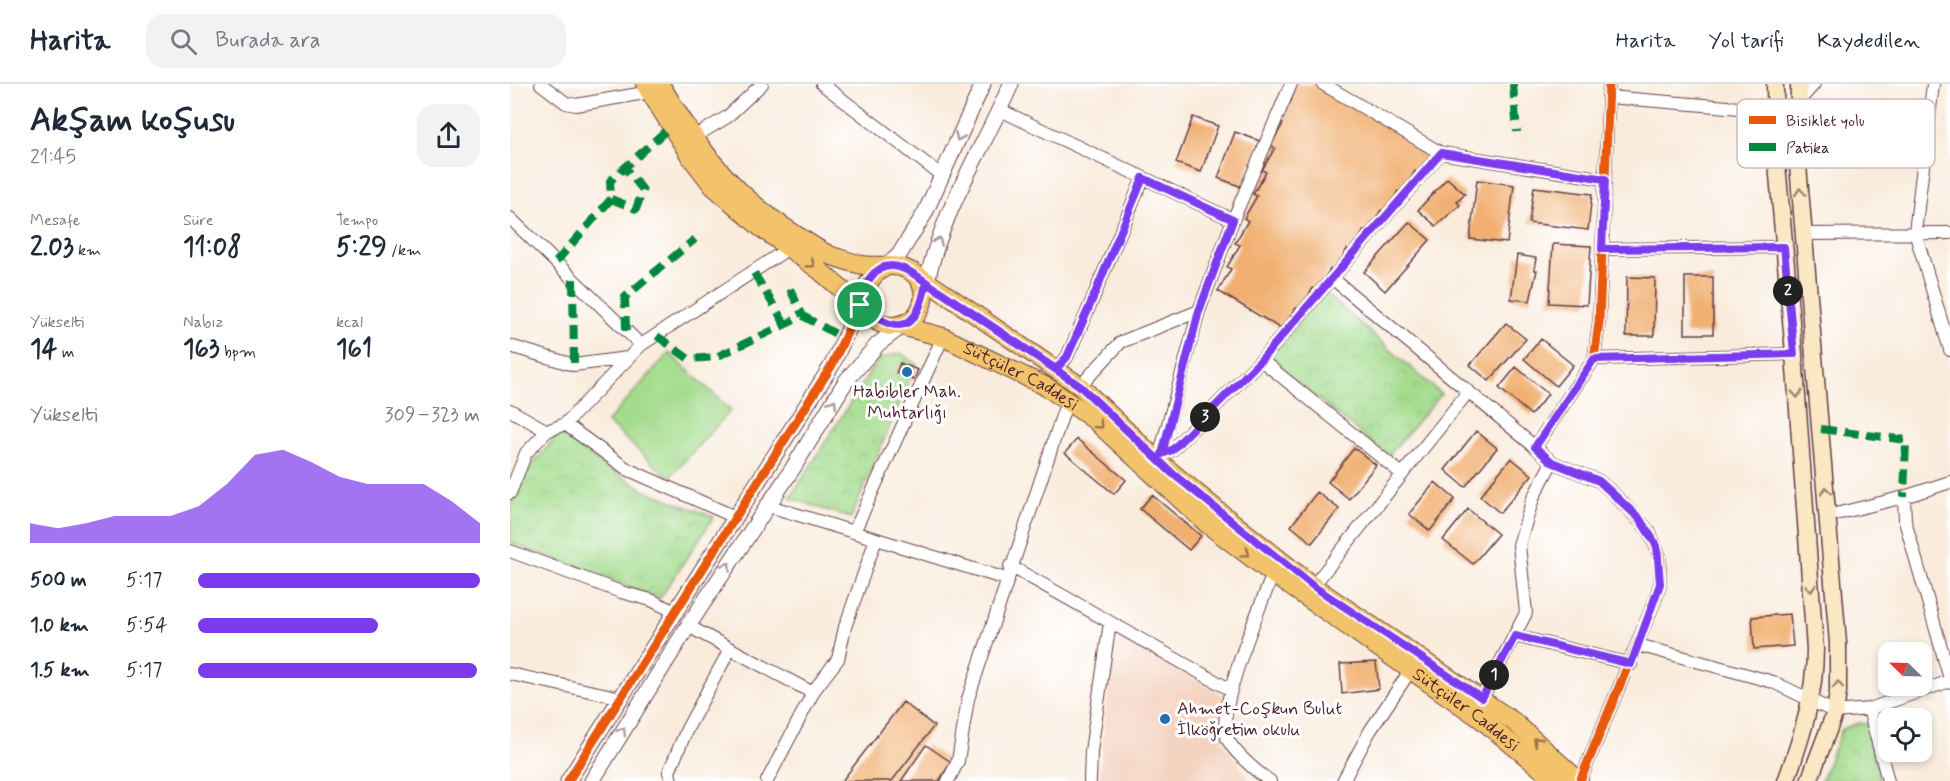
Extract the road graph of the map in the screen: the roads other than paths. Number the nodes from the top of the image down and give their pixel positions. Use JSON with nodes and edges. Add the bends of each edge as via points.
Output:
{"nodes":[{"id":1,"x":541,"y":84,"type":"edge"},
{"id":2,"x":762,"y":84,"type":"edge"},
{"id":3,"x":822,"y":84,"type":"edge"},
{"id":4,"x":983,"y":84,"type":"edge"},
{"id":5,"x":1011,"y":84,"type":"edge"},
{"id":6,"x":1291,"y":84,"type":"edge"},
{"id":7,"x":1323,"y":84,"type":"edge"},
{"id":8,"x":1799,"y":84,"type":"edge"},
{"id":9,"x":1814,"y":84,"type":"edge"},
{"id":10,"x":1933,"y":84,"type":"edge"},
{"id":11,"x":652,"y":87,"type":"edge"},
{"id":12,"x":1609,"y":90,"type":"edge"},
{"id":13,"x":976,"y":99,"type":"junction"},
{"id":14,"x":1798,"y":99,"type":"edge"},
{"id":15,"x":1801,"y":99,"type":"edge"},
{"id":16,"x":1931,"y":99,"type":"edge"},
{"id":17,"x":1737,"y":106,"type":"edge"},
{"id":18,"x":1000,"y":110,"type":"junction"},
{"id":19,"x":694,"y":137,"type":"junction"},
{"id":20,"x":1441,"y":153,"type":"junction"},
{"id":21,"x":1779,"y":168,"type":"edge"},
{"id":22,"x":1797,"y":168,"type":"edge"},
{"id":23,"x":1923,"y":168,"type":"edge"},
{"id":24,"x":942,"y":175,"type":"junction"},
{"id":25,"x":1143,"y":178,"type":"junction"},
{"id":26,"x":1605,"y":179,"type":"junction"},
{"id":27,"x":510,"y":218,"type":"edge"},
{"id":28,"x":1233,"y":220,"type":"junction"},
{"id":29,"x":1916,"y":232,"type":"junction"},
{"id":30,"x":1803,"y":234,"type":"junction"},
{"id":31,"x":1950,"y":234,"type":"edge"},
{"id":32,"x":1784,"y":247,"type":"junction"},
{"id":33,"x":789,"y":248,"type":"junction"},
{"id":34,"x":1602,"y":249,"type":"junction"},
{"id":35,"x":886,"y":267,"type":"junction"},
{"id":36,"x":1332,"y":278,"type":"junction"},
{"id":37,"x":921,"y":284,"type":"junction"},
{"id":38,"x":865,"y":305,"type":"junction"},
{"id":39,"x":1199,"y":311,"type":"junction"},
{"id":40,"x":903,"y":324,"type":"junction"},
{"id":41,"x":943,"y":337,"type":"junction"},
{"id":42,"x":642,"y":345,"type":"junction"},
{"id":43,"x":510,"y":346,"type":"edge"},
{"id":44,"x":1950,"y":350,"type":"edge"},
{"id":45,"x":1794,"y":354,"type":"junction"},
{"id":46,"x":627,"y":358,"type":"junction"},
{"id":47,"x":1594,"y":359,"type":"junction"},
{"id":48,"x":1261,"y":360,"type":"junction"},
{"id":49,"x":1056,"y":369,"type":"junction"},
{"id":50,"x":1080,"y":386,"type":"junction"},
{"id":51,"x":1468,"y":392,"type":"junction"},
{"id":52,"x":1067,"y":401,"type":"junction"},
{"id":53,"x":510,"y":410,"type":"edge"},
{"id":54,"x":565,"y":424,"type":"junction"},
{"id":55,"x":548,"y":431,"type":"junction"},
{"id":56,"x":1535,"y":447,"type":"junction"},
{"id":57,"x":1159,"y":457,"type":"junction"},
{"id":58,"x":1552,"y":462,"type":"junction"},
{"id":59,"x":1402,"y":474,"type":"junction"},
{"id":60,"x":1950,"y":482,"type":"edge"},
{"id":61,"x":510,"y":493,"type":"edge"},
{"id":62,"x":1904,"y":497,"type":"junction"},
{"id":63,"x":766,"y":505,"type":"junction"},
{"id":64,"x":1828,"y":516,"type":"junction"},
{"id":65,"x":735,"y":517,"type":"junction"},
{"id":66,"x":854,"y":532,"type":"junction"},
{"id":67,"x":876,"y":539,"type":"junction"},
{"id":68,"x":510,"y":551,"type":"edge"},
{"id":69,"x":1010,"y":566,"type":"junction"},
{"id":70,"x":1273,"y":574,"type":"junction"},
{"id":71,"x":1006,"y":579,"type":"junction"},
{"id":72,"x":1313,"y":586,"type":"junction"},
{"id":73,"x":675,"y":612,"type":"junction"},
{"id":74,"x":1110,"y":622,"type":"junction"},
{"id":75,"x":687,"y":626,"type":"junction"},
{"id":76,"x":1515,"y":636,"type":"junction"},
{"id":77,"x":1638,"y":645,"type":"junction"},
{"id":78,"x":730,"y":649,"type":"junction"},
{"id":79,"x":1631,"y":664,"type":"junction"},
{"id":80,"x":1410,"y":671,"type":"junction"},
{"id":81,"x":510,"y":674,"type":"edge"},
{"id":82,"x":1950,"y":680,"type":"edge"},
{"id":83,"x":1231,"y":690,"type":"junction"},
{"id":84,"x":813,"y":693,"type":"junction"},
{"id":85,"x":622,"y":698,"type":"junction"},
{"id":86,"x":1482,"y":698,"type":"junction"},
{"id":87,"x":1810,"y":701,"type":"junction"},
{"id":88,"x":1869,"y":709,"type":"junction"},
{"id":89,"x":1835,"y":712,"type":"junction"},
{"id":90,"x":568,"y":781,"type":"edge"},
{"id":91,"x":592,"y":781,"type":"edge"},
{"id":92,"x":671,"y":781,"type":"edge"},
{"id":93,"x":767,"y":781,"type":"edge"},
{"id":94,"x":948,"y":781,"type":"edge"},
{"id":95,"x":1090,"y":781,"type":"edge"},
{"id":96,"x":1270,"y":781,"type":"edge"},
{"id":97,"x":1343,"y":781,"type":"edge"},
{"id":98,"x":1556,"y":781,"type":"edge"},
{"id":99,"x":1580,"y":781,"type":"edge"},
{"id":100,"x":1786,"y":781,"type":"edge"},
{"id":101,"x":1809,"y":781,"type":"edge"},
{"id":102,"x":1888,"y":781,"type":"edge"}],
"edges":[{"from":1,"to":11,"type":"street","via":[[566,103],[576,105]]},
{"from":2,"to":19,"type":"street","via":[[727,117]]},
{"from":3,"to":24,"type":"street"},
{"from":4,"to":13,"type":"street"},
{"from":5,"to":18,"type":"street"},
{"from":6,"to":28,"type":"street"},
{"from":7,"to":20,"type":"street"},
{"from":8,"to":14,"type":"main road"},
{"from":9,"to":15,"type":"street"},
{"from":10,"to":16,"type":"street"},
{"from":11,"to":19,"type":"main road"},
{"from":11,"to":33,"type":"main road","via":[[713,186]]},
{"from":12,"to":17,"type":"street"},
{"from":12,"to":26,"type":"street"},
{"from":13,"to":18,"type":"street"},
{"from":13,"to":24,"type":"street","one_way":true},
{"from":18,"to":25,"type":"street"},
{"from":37,"to":18,"type":"street","one_way":true,"via":[[960,184]]},
{"from":19,"to":35,"type":"main road","via":[[723,177],[768,217],[826,254],[857,264]]},
{"from":20,"to":26,"type":"street"},
{"from":20,"to":36,"type":"street"},
{"from":21,"to":32,"type":"main road"},
{"from":30,"to":22,"type":"main road","one_way":true},
{"from":23,"to":29,"type":"street"},
{"from":24,"to":35,"type":"street","via":[[910,240]]},
{"from":25,"to":28,"type":"street"},
{"from":25,"to":49,"type":"street","via":[[1067,357]]},
{"from":26,"to":34,"type":"street"},
{"from":27,"to":42,"type":"street"},
{"from":28,"to":39,"type":"street"},
{"from":29,"to":30,"type":"street"},
{"from":29,"to":31,"type":"street"},
{"from":29,"to":44,"type":"street"},
{"from":64,"to":30,"type":"main road","one_way":true},
{"from":32,"to":34,"type":"street"},
{"from":32,"to":45,"type":"main road"},
{"from":33,"to":38,"type":"main road","one_way":true},
{"from":33,"to":42,"type":"street"},
{"from":34,"to":47,"type":"street"},
{"from":35,"to":37,"type":"main road","via":[[905,267]]},
{"from":35,"to":38,"type":"main road","via":[[870,278]]},
{"from":36,"to":48,"type":"street"},
{"from":36,"to":51,"type":"street"},
{"from":37,"to":40,"type":"main road","via":[[918,312]]},
{"from":37,"to":49,"type":"main road","name":"Sütçüler Caddesi"},
{"from":38,"to":40,"type":"main road","via":[[888,325]]},
{"from":38,"to":65,"type":"street","via":[[832,365]]},
{"from":39,"to":50,"type":"street","via":[[1121,342]]},
{"from":39,"to":57,"type":"street"},
{"from":40,"to":41,"type":"main road","name":"Sütçüler Caddesi"},
{"from":63,"to":40,"type":"street","one_way":true,"via":[[846,381],[878,344]]},
{"from":41,"to":52,"type":"main road","name":"Sütçüler Caddesi","via":[[1047,387]]},
{"from":41,"to":66,"type":"street"},
{"from":42,"to":46,"type":"street"},
{"from":43,"to":46,"type":"street","via":[[574,365]]},
{"from":45,"to":47,"type":"street"},
{"from":45,"to":87,"type":"main road","one_way":true,"via":[[1815,649]]},
{"from":46,"to":54,"type":"street"},
{"from":47,"to":56,"type":"street"},
{"from":48,"to":57,"type":"street","via":[[1172,450]]},
{"from":48,"to":59,"type":"street"},
{"from":49,"to":50,"type":"main road","name":"Sütçüler Caddesi"},
{"from":50,"to":57,"type":"main road","name":"Sütçüler Caddesi"},
{"from":51,"to":56,"type":"street"},
{"from":51,"to":59,"type":"street"},
{"from":52,"to":69,"type":"street"},
{"from":52,"to":70,"type":"main road","name":"Sütçüler Caddesi","one_way":true,"via":[[1093,419],[1206,523]]},
{"from":53,"to":55,"type":"street"},
{"from":54,"to":55,"type":"street"},
{"from":54,"to":65,"type":"street","via":[[627,469]]},
{"from":55,"to":61,"type":"street","via":[[526,453]]},
{"from":56,"to":58,"type":"street"},
{"from":57,"to":72,"type":"main road","name":"Sütçüler Caddesi"},
{"from":58,"to":76,"type":"street","via":[[1533,498],[1519,545],[1526,613]]},
{"from":58,"to":77,"type":"street","via":[[1599,481],[1639,518],[1657,546],[1660,584]]},
{"from":59,"to":72,"type":"street"},
{"from":60,"to":62,"type":"street"},
{"from":62,"to":64,"type":"street"},
{"from":62,"to":82,"type":"street","via":[[1905,521]]},
{"from":63,"to":66,"type":"street"},
{"from":75,"to":63,"type":"street","one_way":true},
{"from":89,"to":64,"type":"main road","one_way":true,"via":[[1838,643]]},
{"from":65,"to":73,"type":"street"},
{"from":66,"to":67,"type":"street"},
{"from":67,"to":71,"type":"street"},
{"from":67,"to":84,"type":"street","via":[[838,659]]},
{"from":68,"to":73,"type":"street"},
{"from":69,"to":71,"type":"street"},
{"from":69,"to":74,"type":"street"},
{"from":70,"to":80,"type":"main road","name":"Sütçüler Caddesi"},
{"from":70,"to":83,"type":"street"},
{"from":71,"to":94,"type":"street","via":[[968,699],[958,761]]},
{"from":72,"to":86,"type":"main road","name":"Sütçüler Caddesi"},
{"from":73,"to":85,"type":"street"},
{"from":74,"to":83,"type":"street"},
{"from":74,"to":95,"type":"street"},
{"from":75,"to":78,"type":"street"},
{"from":91,"to":75,"type":"street","one_way":true},
{"from":76,"to":79,"type":"street"},
{"from":76,"to":86,"type":"street"},
{"from":77,"to":79,"type":"street"},
{"from":77,"to":87,"type":"street","via":[[1773,682]]},
{"from":78,"to":84,"type":"street"},
{"from":78,"to":92,"type":"street","via":[[687,729],[669,772]]},
{"from":79,"to":99,"type":"street"},
{"from":80,"to":97,"type":"street"},
{"from":80,"to":98,"type":"main road","name":"Sütçüler Caddesi","via":[[1481,719]]},
{"from":81,"to":85,"type":"street"},
{"from":82,"to":88,"type":"street"},
{"from":83,"to":96,"type":"street","via":[[1224,724],[1227,739]]},
{"from":84,"to":93,"type":"street"},
{"from":85,"to":90,"type":"street"},
{"from":99,"to":86,"type":"main road","name":"Sütçüler Caddesi","one_way":true},
{"from":87,"to":89,"type":"street"},
{"from":87,"to":100,"type":"main road"},
{"from":88,"to":89,"type":"street"},
{"from":88,"to":102,"type":"street"},
{"from":89,"to":101,"type":"main road"}]}
